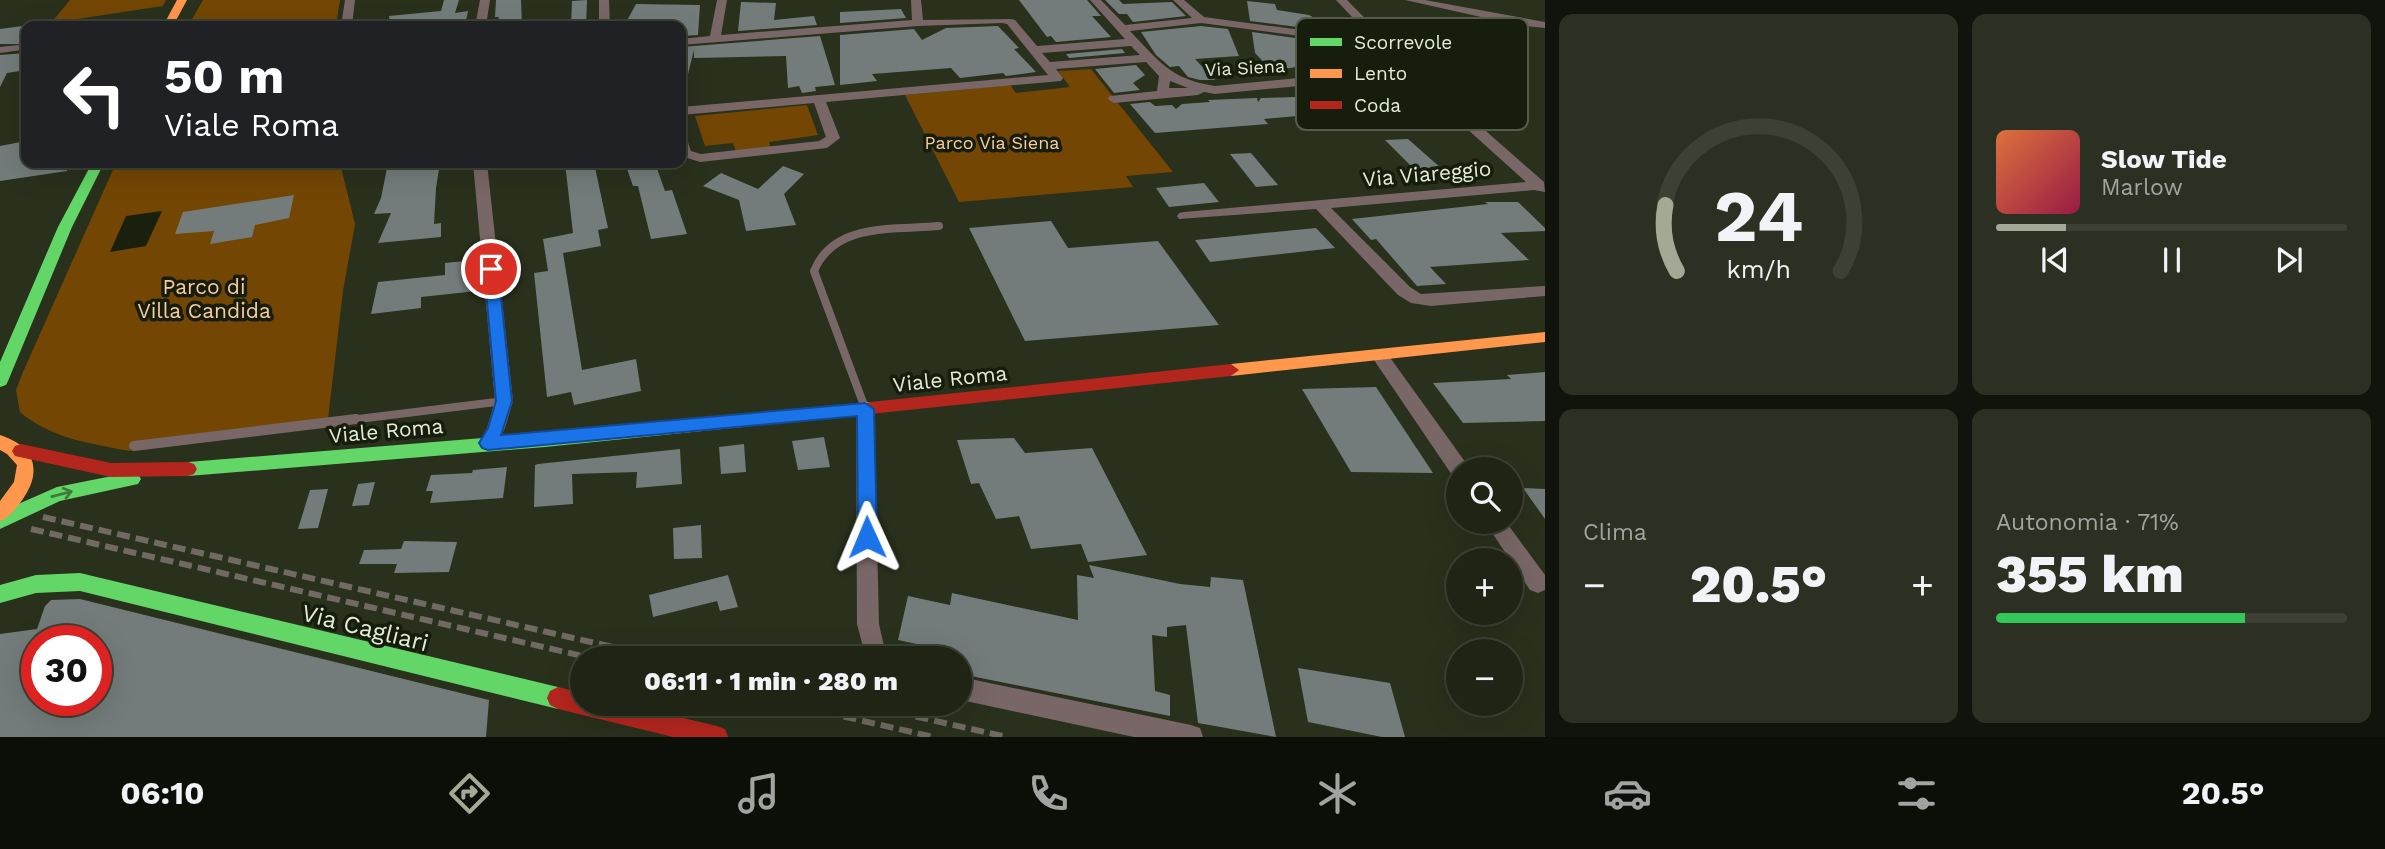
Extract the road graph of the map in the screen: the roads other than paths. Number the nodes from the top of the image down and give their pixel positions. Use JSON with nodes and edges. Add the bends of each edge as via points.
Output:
{"nodes":[{"id":1,"x":182,"y":0,"type":"edge"},
{"id":2,"x":350,"y":0,"type":"edge"},
{"id":3,"x":485,"y":0,"type":"edge"},
{"id":4,"x":604,"y":0,"type":"edge"},
{"id":5,"x":722,"y":0,"type":"edge"},
{"id":6,"x":916,"y":0,"type":"edge"},
{"id":7,"x":1095,"y":0,"type":"edge"},
{"id":8,"x":1178,"y":0,"type":"edge"},
{"id":9,"x":1341,"y":0,"type":"edge"},
{"id":10,"x":1410,"y":0,"type":"edge"},
{"id":11,"x":1477,"y":0,"type":"edge"},
{"id":12,"x":1453,"y":8,"type":"junction"},
{"id":13,"x":1358,"y":18,"type":"edge"},
{"id":14,"x":1499,"y":18,"type":"edge"},
{"id":15,"x":1200,"y":20,"type":"junction"},
{"id":16,"x":171,"y":21,"type":"edge"},
{"id":17,"x":348,"y":21,"type":"edge"},
{"id":18,"x":482,"y":21,"type":"edge"},
{"id":19,"x":605,"y":21,"type":"edge"},
{"id":20,"x":918,"y":23,"type":"junction"},
{"id":21,"x":1122,"y":29,"type":"junction"},
{"id":22,"x":1296,"y":32,"type":"edge"},
{"id":23,"x":715,"y":40,"type":"junction"},
{"id":24,"x":686,"y":42,"type":"edge"},
{"id":25,"x":18,"y":48,"type":"dead end"},
{"id":26,"x":0,"y":50,"type":"edge"},
{"id":27,"x":1141,"y":50,"type":"junction"},
{"id":28,"x":1042,"y":58,"type":"junction"},
{"id":29,"x":1165,"y":75,"type":"junction"},
{"id":30,"x":1296,"y":82,"type":"edge"},
{"id":31,"x":1216,"y":90,"type":"junction"},
{"id":32,"x":1171,"y":93,"type":"junction"},
{"id":33,"x":819,"y":99,"type":"junction"},
{"id":34,"x":1114,"y":99,"type":"dead end"},
{"id":35,"x":686,"y":111,"type":"edge"},
{"id":36,"x":1477,"y":130,"type":"edge"},
{"id":37,"x":686,"y":153,"type":"edge"},
{"id":38,"x":95,"y":168,"type":"edge"},
{"id":39,"x":481,"y":168,"type":"edge"},
{"id":40,"x":1542,"y":188,"type":"edge"},
{"id":41,"x":1319,"y":204,"type":"junction"},
{"id":42,"x":1184,"y":216,"type":"dead end"},
{"id":43,"x":939,"y":226,"type":"dead end"},
{"id":44,"x":1545,"y":291,"type":"edge"},
{"id":45,"x":1545,"y":337,"type":"edge"},
{"id":46,"x":1380,"y":356,"type":"junction"},
{"id":47,"x":0,"y":381,"type":"edge"},
{"id":48,"x":504,"y":401,"type":"junction"},
{"id":49,"x":865,"y":409,"type":"junction"},
{"id":50,"x":8,"y":443,"type":"edge"},
{"id":51,"x":488,"y":443,"type":"junction"},
{"id":52,"x":134,"y":446,"type":"dead end"},
{"id":53,"x":1451,"y":457,"type":"edge"},
{"id":54,"x":191,"y":469,"type":"junction"},
{"id":55,"x":0,"y":513,"type":"edge"},
{"id":56,"x":0,"y":520,"type":"edge"},
{"id":57,"x":1503,"y":534,"type":"edge"},
{"id":58,"x":1538,"y":583,"type":"dead end"},
{"id":59,"x":0,"y":594,"type":"edge"},
{"id":60,"x":873,"y":646,"type":"edge"},
{"id":61,"x":972,"y":690,"type":"edge"},
{"id":62,"x":718,"y":737,"type":"edge"},
{"id":63,"x":1191,"y":737,"type":"edge"}],
"edges":[{"from":1,"to":16,"type":"main road"},
{"from":2,"to":17,"type":"street"},
{"from":3,"to":18,"type":"street"},
{"from":4,"to":19,"type":"street"},
{"from":5,"to":23,"type":"street"},
{"from":6,"to":20,"type":"street"},
{"from":7,"to":21,"type":"street","name":"Via Siena"},
{"from":8,"to":15,"type":"street"},
{"from":9,"to":13,"type":"street"},
{"from":10,"to":12,"type":"street"},
{"from":11,"to":12,"type":"street"},
{"from":12,"to":14,"type":"street"},
{"from":15,"to":21,"type":"street"},
{"from":15,"to":22,"type":"street","name":"Via Siena"},
{"from":20,"to":23,"type":"street"},
{"from":20,"to":28,"type":"street","via":[[1011,22]]},
{"from":21,"to":27,"type":"street","name":"Via Siena"},
{"from":23,"to":24,"type":"street"},
{"from":25,"to":26,"type":"street"},
{"from":27,"to":28,"type":"street"},
{"from":27,"to":28,"type":"street"},
{"from":27,"to":29,"type":"street","name":"Via Siena"},
{"from":28,"to":33,"type":"street","via":[[1057,78]]},
{"from":29,"to":31,"type":"street","name":"Via Siena"},
{"from":29,"to":32,"type":"street","via":[[1163,90]]},
{"from":30,"to":31,"type":"street","name":"Via Siena"},
{"from":31,"to":32,"type":"street"},
{"from":32,"to":34,"type":"street"},
{"from":33,"to":35,"type":"street"},
{"from":33,"to":37,"type":"street","via":[[833,138],[822,145],[700,158]]},
{"from":36,"to":40,"type":"street"},
{"from":38,"to":47,"type":"main road","via":[[65,227]]},
{"from":39,"to":48,"type":"street"},
{"from":40,"to":41,"type":"street","name":"Via Viareggio"},
{"from":41,"to":42,"type":"street","name":"Via Viareggio"},
{"from":41,"to":44,"type":"street","via":[[1417,299]]},
{"from":43,"to":49,"type":"lane","via":[[855,233],[842,238],[818,260],[814,271]]},
{"from":45,"to":46,"type":"main road","name":"Viale Roma"},
{"from":46,"to":49,"type":"main road","name":"Viale Roma"},
{"from":46,"to":53,"type":"street"},
{"from":48,"to":51,"type":"street"},
{"from":48,"to":52,"type":"lane"},
{"from":49,"to":51,"type":"main road","name":"Viale Roma"},
{"from":49,"to":60,"type":"street","via":[[868,624]]},
{"from":50,"to":54,"type":"main road","name":"Viale Roma","via":[[111,470]]},
{"from":50,"to":55,"type":"main road","name":"Viale Roma","via":[[26,459],[27,470],[17,495]]},
{"from":51,"to":54,"type":"main road","name":"Viale Roma"},
{"from":56,"to":54,"type":"main road","name":"Viale Roma","one_way":true,"via":[[57,494]]},
{"from":57,"to":58,"type":"street"},
{"from":59,"to":62,"type":"main road","name":"Via Cagliari","via":[[36,583],[80,582]]},
{"from":61,"to":63,"type":"street"}]}
